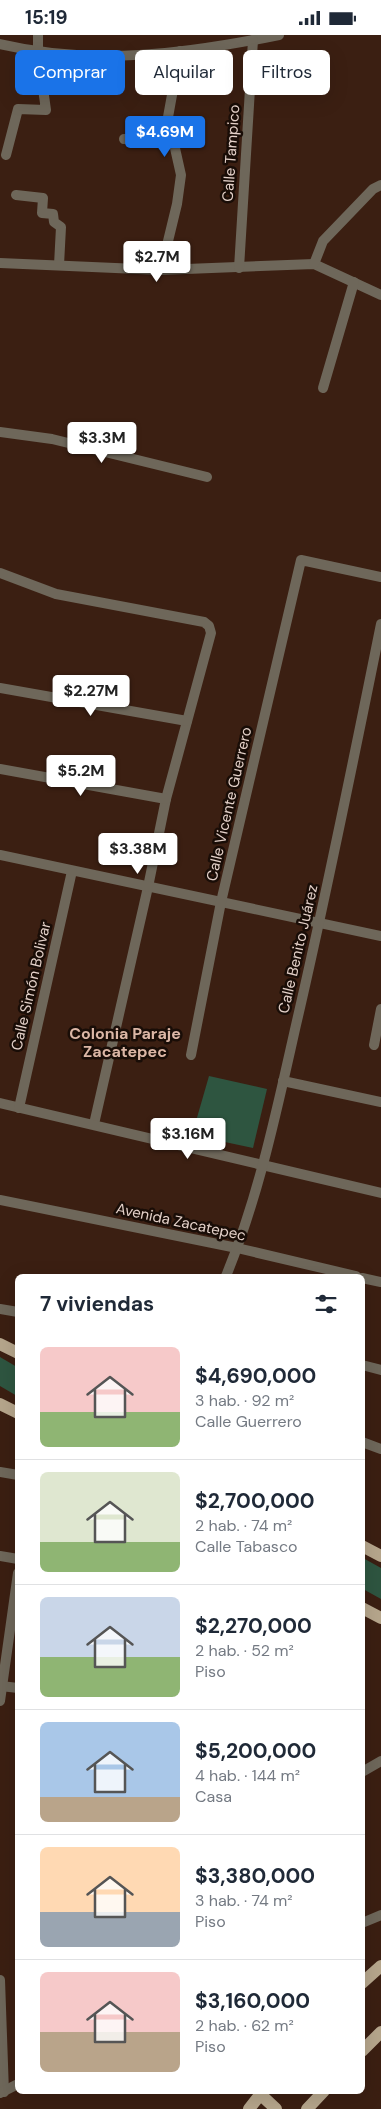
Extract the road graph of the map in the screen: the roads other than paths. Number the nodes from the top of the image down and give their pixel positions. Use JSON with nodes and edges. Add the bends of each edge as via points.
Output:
{"nodes":[{"id":1,"x":38,"y":35,"type":"edge"},
{"id":2,"x":278,"y":35,"type":"edge"},
{"id":3,"x":219,"y":40,"type":"edge"},
{"id":4,"x":253,"y":40,"type":"junction"},
{"id":5,"x":0,"y":44,"type":"edge"},
{"id":6,"x":25,"y":50,"type":"edge"},
{"id":7,"x":38,"y":50,"type":"edge"},
{"id":8,"x":184,"y":50,"type":"edge"},
{"id":9,"x":44,"y":95,"type":"edge"},
{"id":10,"x":172,"y":95,"type":"edge"},
{"id":11,"x":124,"y":139,"type":"dead end"},
{"id":12,"x":175,"y":141,"type":"junction"},
{"id":13,"x":6,"y":155,"type":"dead end"},
{"id":14,"x":381,"y":185,"type":"edge"},
{"id":15,"x":16,"y":195,"type":"dead end"},
{"id":16,"x":0,"y":263,"type":"edge"},
{"id":17,"x":59,"y":265,"type":"junction"},
{"id":18,"x":314,"y":265,"type":"junction"},
{"id":19,"x":239,"y":269,"type":"junction"},
{"id":20,"x":161,"y":270,"type":"junction"},
{"id":21,"x":354,"y":283,"type":"junction"},
{"id":22,"x":381,"y":295,"type":"edge"},
{"id":23,"x":323,"y":388,"type":"dead end"},
{"id":24,"x":0,"y":432,"type":"edge"},
{"id":25,"x":207,"y":477,"type":"dead end"},
{"id":26,"x":0,"y":573,"type":"edge"},
{"id":27,"x":381,"y":577,"type":"edge"},
{"id":28,"x":381,"y":625,"type":"edge"},
{"id":29,"x":0,"y":688,"type":"edge"},
{"id":30,"x":187,"y":721,"type":"junction"},
{"id":31,"x":0,"y":769,"type":"edge"},
{"id":32,"x":166,"y":799,"type":"junction"},
{"id":33,"x":0,"y":855,"type":"edge"},
{"id":34,"x":72,"y":871,"type":"junction"},
{"id":35,"x":148,"y":887,"type":"junction"},
{"id":36,"x":221,"y":903,"type":"junction"},
{"id":37,"x":320,"y":923,"type":"junction"},
{"id":38,"x":381,"y":936,"type":"edge"},
{"id":39,"x":381,"y":1009,"type":"edge"},
{"id":40,"x":374,"y":1045,"type":"dead end"},
{"id":41,"x":190,"y":1055,"type":"dead end"},
{"id":42,"x":284,"y":1081,"type":"junction"},
{"id":43,"x":381,"y":1102,"type":"edge"},
{"id":44,"x":0,"y":1103,"type":"edge"},
{"id":45,"x":19,"y":1108,"type":"junction"},
{"id":46,"x":94,"y":1124,"type":"junction"},
{"id":47,"x":263,"y":1165,"type":"junction"},
{"id":48,"x":381,"y":1193,"type":"edge"},
{"id":49,"x":0,"y":1200,"type":"edge"},
{"id":50,"x":237,"y":1248,"type":"junction"},
{"id":51,"x":227,"y":1274,"type":"edge"},
{"id":52,"x":348,"y":1274,"type":"edge"},
{"id":53,"x":365,"y":1279,"type":"edge"},
{"id":54,"x":381,"y":1282,"type":"edge"},
{"id":55,"x":0,"y":1309,"type":"edge"},
{"id":56,"x":15,"y":1312,"type":"edge"},
{"id":57,"x":0,"y":1344,"type":"edge"},
{"id":58,"x":15,"y":1352,"type":"edge"},
{"id":59,"x":365,"y":1366,"type":"edge"},
{"id":60,"x":381,"y":1370,"type":"edge"},
{"id":61,"x":0,"y":1404,"type":"edge"},
{"id":62,"x":15,"y":1412,"type":"edge"},
{"id":63,"x":365,"y":1443,"type":"edge"},
{"id":64,"x":381,"y":1449,"type":"edge"},
{"id":65,"x":0,"y":1472,"type":"edge"},
{"id":66,"x":15,"y":1474,"type":"edge"},
{"id":67,"x":365,"y":1548,"type":"edge"},
{"id":68,"x":0,"y":1556,"type":"edge"},
{"id":69,"x":381,"y":1556,"type":"edge"},
{"id":70,"x":15,"y":1558,"type":"edge"},
{"id":71,"x":15,"y":1585,"type":"edge"},
{"id":72,"x":365,"y":1611,"type":"edge"},
{"id":73,"x":381,"y":1619,"type":"edge"},
{"id":74,"x":4,"y":1639,"type":"edge"},
{"id":75,"x":1,"y":1686,"type":"junction"},
{"id":76,"x":15,"y":1688,"type":"edge"},
{"id":77,"x":0,"y":1701,"type":"edge"},
{"id":78,"x":381,"y":1761,"type":"edge"},
{"id":79,"x":365,"y":1770,"type":"edge"},
{"id":80,"x":381,"y":1915,"type":"edge"},
{"id":81,"x":365,"y":1922,"type":"edge"},
{"id":82,"x":381,"y":1966,"type":"edge"},
{"id":83,"x":365,"y":1980,"type":"edge"},
{"id":84,"x":0,"y":1981,"type":"edge"},
{"id":85,"x":381,"y":2032,"type":"edge"},
{"id":86,"x":365,"y":2048,"type":"edge"},
{"id":87,"x":15,"y":2086,"type":"edge"},
{"id":88,"x":2,"y":2092,"type":"edge"},
{"id":89,"x":261,"y":2094,"type":"edge"},
{"id":90,"x":263,"y":2094,"type":"edge"},
{"id":91,"x":321,"y":2094,"type":"edge"},
{"id":92,"x":249,"y":2109,"type":"edge"},
{"id":93,"x":276,"y":2109,"type":"edge"},
{"id":94,"x":307,"y":2109,"type":"edge"}],
"edges":[{"from":1,"to":7,"type":"street"},
{"from":2,"to":4,"type":"street"},
{"from":3,"to":4,"type":"street"},
{"from":3,"to":8,"type":"street"},
{"from":4,"to":19,"type":"street","name":"Calle Tampico"},
{"from":5,"to":6,"type":"street"},
{"from":9,"to":13,"type":"street","via":[[46,110],[18,109]]},
{"from":10,"to":12,"type":"street","via":[[168,117]]},
{"from":11,"to":12,"type":"street"},
{"from":12,"to":20,"type":"street","via":[[181,175]]},
{"from":14,"to":18,"type":"street","via":[[373,189],[323,241]]},
{"from":15,"to":17,"type":"street","via":[[42,198],[42,213],[53,214],[54,222],[61,227]]},
{"from":16,"to":17,"type":"street"},
{"from":17,"to":20,"type":"street"},
{"from":18,"to":19,"type":"street"},
{"from":18,"to":21,"type":"street"},
{"from":19,"to":20,"type":"street"},
{"from":21,"to":22,"type":"street"},
{"from":21,"to":23,"type":"street"},
{"from":24,"to":25,"type":"street","via":[[52,439]]},
{"from":26,"to":30,"type":"street","via":[[56,594],[204,622],[211,633]]},
{"from":27,"to":36,"type":"street","name":"Calle Vicente Guerrero","via":[[301,560]]},
{"from":28,"to":37,"type":"street","name":"Calle Benito Juárez"},
{"from":29,"to":30,"type":"street"},
{"from":30,"to":32,"type":"street"},
{"from":31,"to":32,"type":"street"},
{"from":32,"to":35,"type":"street"},
{"from":33,"to":34,"type":"street"},
{"from":34,"to":35,"type":"street"},
{"from":34,"to":45,"type":"street","name":"Calle Simón Bolivar"},
{"from":35,"to":36,"type":"street"},
{"from":35,"to":46,"type":"street"},
{"from":36,"to":37,"type":"street"},
{"from":36,"to":41,"type":"street","name":"Calle Vicente Guerrero"},
{"from":37,"to":38,"type":"street"},
{"from":37,"to":42,"type":"street","name":"Calle Benito Juárez"},
{"from":39,"to":40,"type":"street"},
{"from":42,"to":43,"type":"street"},
{"from":42,"to":47,"type":"street","name":"Calle Benito Juárez"},
{"from":44,"to":45,"type":"street"},
{"from":45,"to":46,"type":"street"},
{"from":46,"to":47,"type":"street"},
{"from":47,"to":48,"type":"street"},
{"from":47,"to":50,"type":"street","name":"Calle Benito Juárez"},
{"from":49,"to":50,"type":"street","name":"Avenida Zacatepec"},
{"from":50,"to":51,"type":"street","name":"Calle Benito Juárez"},
{"from":50,"to":52,"type":"street","name":"Avenida Zacatepec"},
{"from":53,"to":54,"type":"street"},
{"from":55,"to":56,"type":"street"},
{"from":57,"to":58,"type":"main road"},
{"from":59,"to":60,"type":"street"},
{"from":61,"to":62,"type":"main road"},
{"from":63,"to":64,"type":"street"},
{"from":65,"to":66,"type":"street"},
{"from":67,"to":69,"type":"main road"},
{"from":68,"to":70,"type":"street"},
{"from":71,"to":74,"type":"street"},
{"from":72,"to":73,"type":"main road"},
{"from":74,"to":75,"type":"street"},
{"from":75,"to":76,"type":"street"},
{"from":75,"to":77,"type":"street"},
{"from":78,"to":79,"type":"street"},
{"from":80,"to":81,"type":"street"},
{"from":82,"to":83,"type":"main road"},
{"from":84,"to":88,"type":"street"},
{"from":85,"to":86,"type":"main road"},
{"from":87,"to":88,"type":"street"},
{"from":89,"to":92,"type":"main road"},
{"from":90,"to":93,"type":"main road"},
{"from":91,"to":94,"type":"main road"}]}
